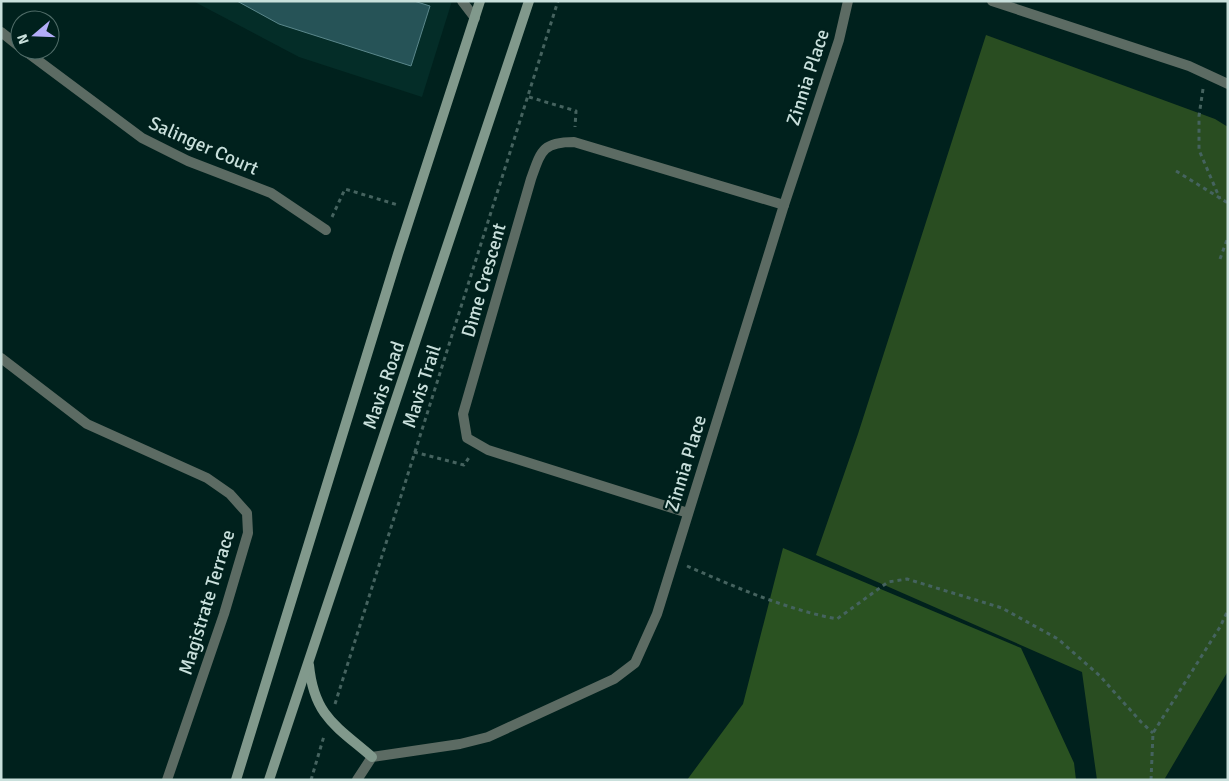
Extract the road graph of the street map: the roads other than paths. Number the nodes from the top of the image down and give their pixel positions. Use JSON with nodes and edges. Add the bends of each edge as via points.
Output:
{"nodes":[{"id":1,"x":462,"y":1,"type":"edge"},
{"id":2,"x":480,"y":1,"type":"edge"},
{"id":3,"x":529,"y":1,"type":"edge"},
{"id":4,"x":848,"y":1,"type":"edge"},
{"id":5,"x":992,"y":1,"type":"edge"},
{"id":6,"x":475,"y":18,"type":"junction"},
{"id":7,"x":37,"y":60,"type":"edge"},
{"id":8,"x":1228,"y":84,"type":"edge"},
{"id":9,"x":784,"y":205,"type":"junction"},
{"id":10,"x":326,"y":230,"type":"road end"},
{"id":11,"x":1,"y":358,"type":"edge"},
{"id":12,"x":688,"y":513,"type":"junction"},
{"id":13,"x":309,"y":659,"type":"junction"},
{"id":14,"x":372,"y":757,"type":"junction"},
{"id":15,"x":167,"y":780,"type":"edge"},
{"id":16,"x":236,"y":780,"type":"edge"},
{"id":17,"x":269,"y":780,"type":"edge"},
{"id":18,"x":357,"y":780,"type":"edge"}],
"edges":[{"from":1,"to":6,"type":"street"},
{"from":2,"to":6,"type":"main road","name":"Mavis Road"},
{"from":3,"to":13,"type":"main road","name":"Mavis Road"},
{"from":4,"to":9,"type":"street","name":"Zinnia Place","via":[[839,40]]},
{"from":5,"to":8,"type":"street"},
{"from":6,"to":16,"type":"main road","name":"Mavis Road"},
{"from":7,"to":10,"type":"street","name":"Salinger Court","via":[[142,138],[188,161],[271,194]]},
{"from":9,"to":12,"type":"street","name":"Zinnia Place"},
{"from":9,"to":12,"type":"street","name":"Dime Crescent","via":[[574,142],[554,142],[546,148],[531,179],[463,414],[467,438],[546,470]]},
{"from":11,"to":15,"type":"street","name":"Magistrate Terrace","via":[[87,424],[207,478],[230,494],[247,513],[248,533],[224,614]]},
{"from":12,"to":14,"type":"street","name":"Zinnia Place","via":[[652,628],[635,663],[625,672],[488,736],[460,744]]},
{"from":13,"to":14,"type":"main road","via":[[312,690],[318,704],[329,720]]},
{"from":13,"to":17,"type":"main road","name":"Mavis Road"},
{"from":14,"to":18,"type":"street"}]}
